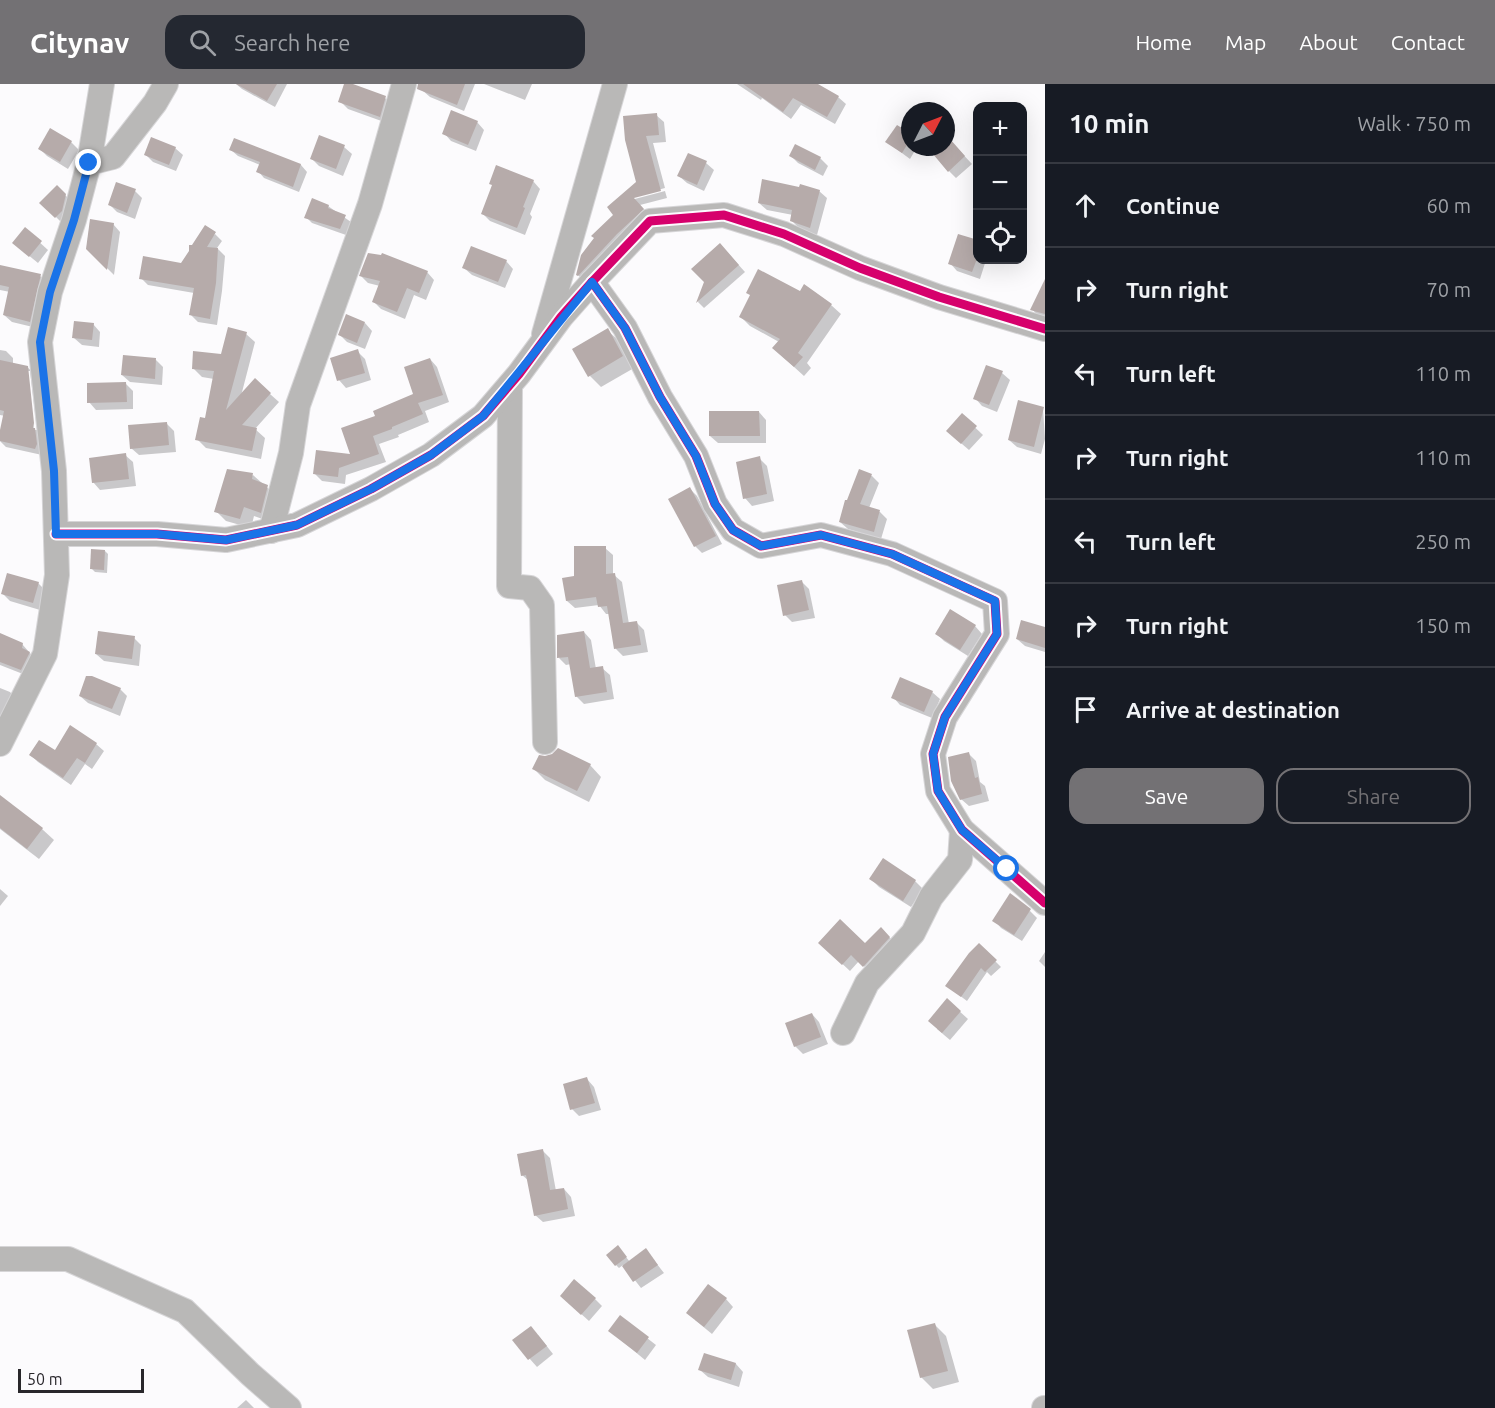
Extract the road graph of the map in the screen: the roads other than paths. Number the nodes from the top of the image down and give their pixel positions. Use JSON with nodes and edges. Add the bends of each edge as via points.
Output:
{"nodes":[{"id":1,"x":102,"y":84,"type":"edge"},
{"id":2,"x":166,"y":84,"type":"edge"},
{"id":3,"x":404,"y":84,"type":"edge"},
{"id":4,"x":615,"y":84,"type":"edge"},
{"id":5,"x":89,"y":163,"type":"junction"},
{"id":6,"x":592,"y":282,"type":"junction"},
{"id":7,"x":1045,"y":329,"type":"edge"},
{"id":8,"x":541,"y":345,"type":"junction"},
{"id":9,"x":510,"y":385,"type":"junction"},
{"id":10,"x":270,"y":531,"type":"junction"},
{"id":11,"x":56,"y":534,"type":"junction"},
{"id":12,"x":545,"y":742,"type":"dead end"},
{"id":13,"x":0,"y":744,"type":"edge"},
{"id":14,"x":962,"y":830,"type":"junction"},
{"id":15,"x":1045,"y":903,"type":"edge"},
{"id":16,"x":843,"y":1033,"type":"dead end"},
{"id":17,"x":0,"y":1259,"type":"edge"},
{"id":18,"x":289,"y":1408,"type":"edge"}],
"edges":[{"from":1,"to":5,"type":"street"},
{"from":2,"to":5,"type":"street","via":[[113,157]]},
{"from":3,"to":10,"type":"street","via":[[370,204],[298,405],[291,453]]},
{"from":4,"to":8,"type":"street"},
{"from":5,"to":11,"type":"street","via":[[50,292],[40,342],[54,471]]},
{"from":6,"to":7,"type":"street","via":[[650,221],[724,215],[784,234],[939,297]]},
{"from":6,"to":8,"type":"street"},
{"from":6,"to":14,"type":"street","via":[[625,328],[696,456],[715,504],[733,530],[761,546],[821,535],[892,554],[995,601],[997,634],[945,717],[933,754],[938,791]]},
{"from":8,"to":9,"type":"street"},
{"from":9,"to":10,"type":"street","via":[[483,416],[431,455],[297,525]]},
{"from":9,"to":12,"type":"street","via":[[509,586],[530,588],[543,605]]},
{"from":10,"to":11,"type":"street","via":[[226,540],[157,534]]},
{"from":11,"to":13,"type":"street","via":[[57,575],[45,654]]},
{"from":14,"to":15,"type":"street"},
{"from":14,"to":16,"type":"street","via":[[960,860],[931,897],[913,933],[867,983]]},
{"from":17,"to":18,"type":"street","via":[[68,1258],[185,1311]]}]}
